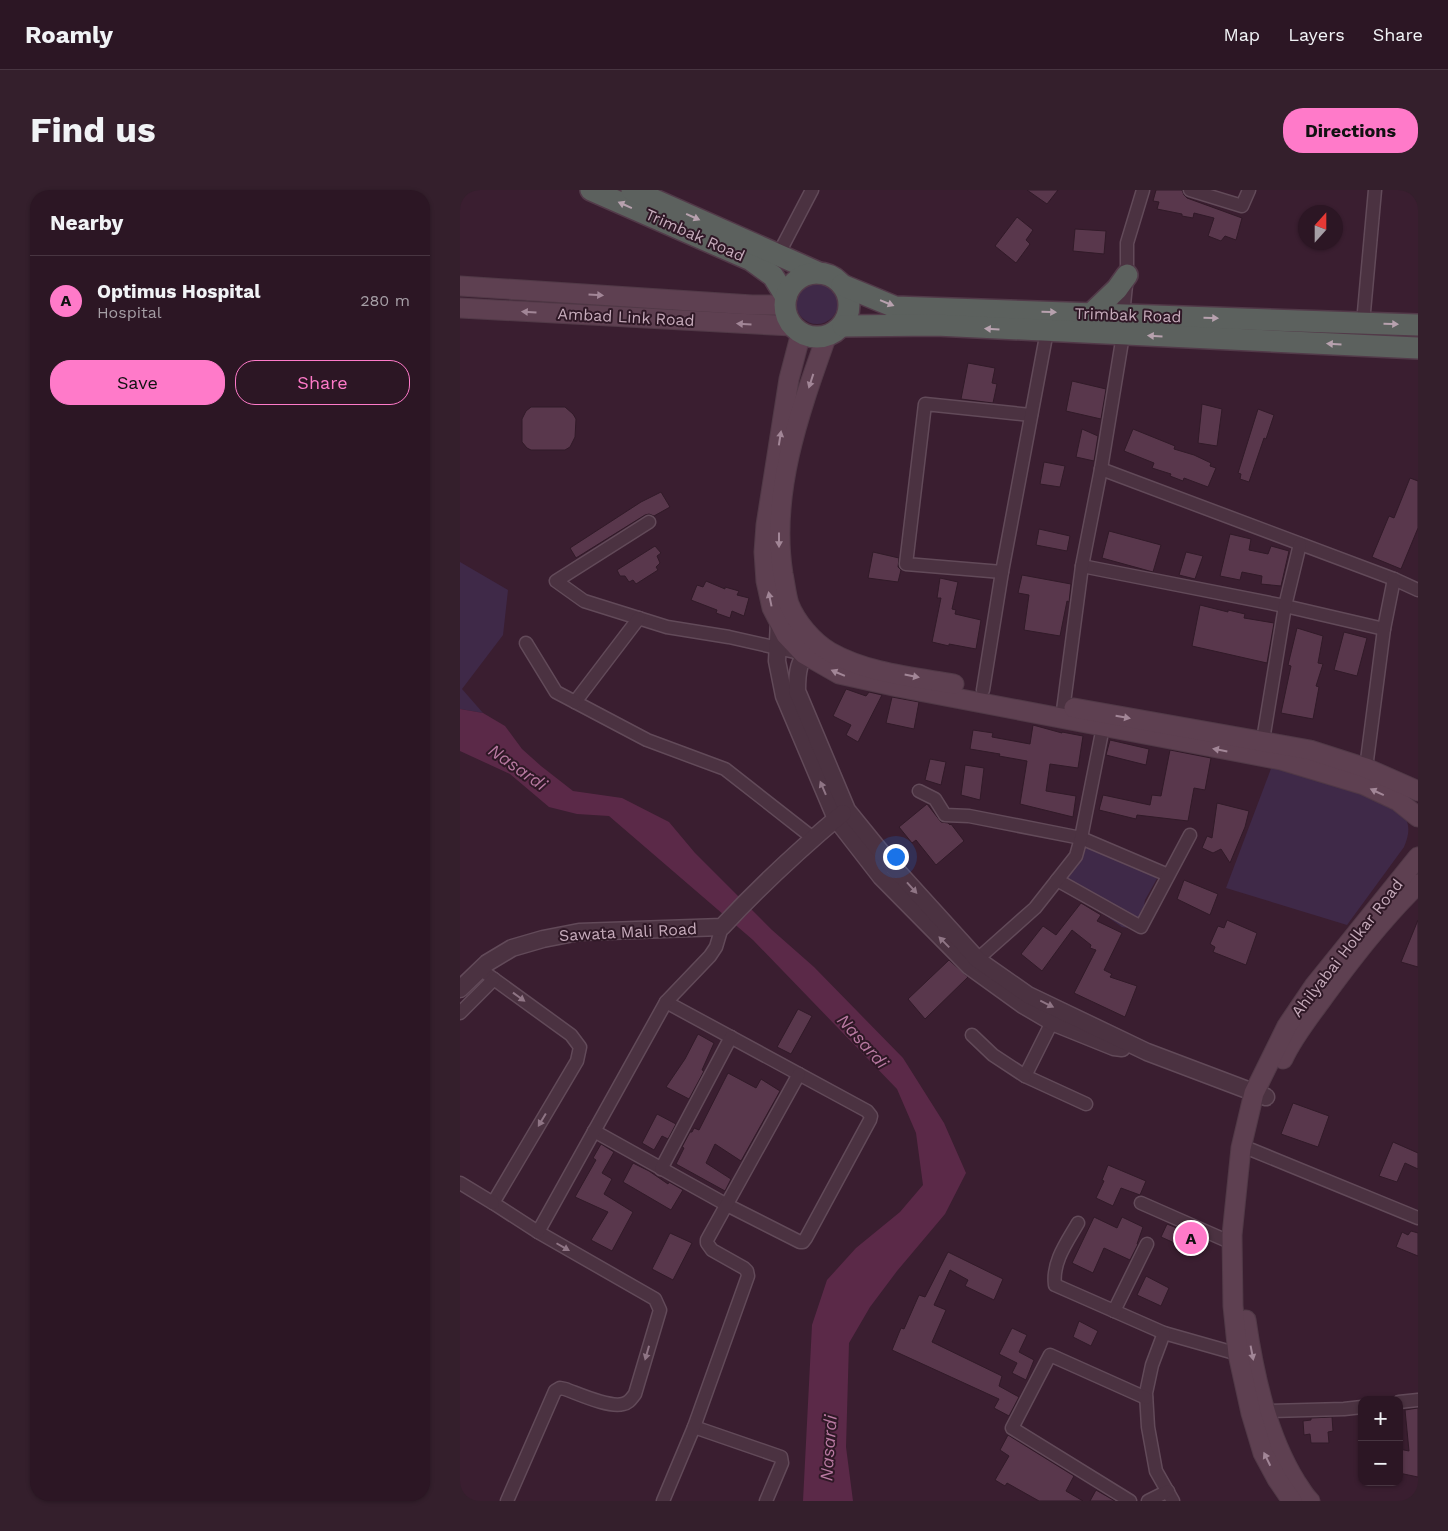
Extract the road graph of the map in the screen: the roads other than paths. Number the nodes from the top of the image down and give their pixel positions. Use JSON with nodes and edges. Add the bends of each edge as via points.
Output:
{"nodes":[{"id":1,"x":591,"y":190,"type":"edge"},
{"id":2,"x":632,"y":190,"type":"edge"},
{"id":3,"x":812,"y":190,"type":"edge"},
{"id":4,"x":1143,"y":190,"type":"edge"},
{"id":5,"x":1190,"y":190,"type":"edge"},
{"id":6,"x":1249,"y":190,"type":"edge"},
{"id":7,"x":1376,"y":190,"type":"edge"},
{"id":8,"x":778,"y":255,"type":"junction"},
{"id":9,"x":819,"y":273,"type":"junction"},
{"id":10,"x":1127,"y":275,"type":"junction"},
{"id":11,"x":842,"y":285,"type":"junction"},
{"id":12,"x":460,"y":286,"type":"edge"},
{"id":13,"x":785,"y":301,"type":"junction"},
{"id":14,"x":460,"y":308,"type":"edge"},
{"id":15,"x":1091,"y":314,"type":"junction"},
{"id":16,"x":1363,"y":323,"type":"junction"},
{"id":17,"x":1123,"y":325,"type":"junction"},
{"id":18,"x":1418,"y":325,"type":"edge"},
{"id":19,"x":797,"y":329,"type":"junction"},
{"id":20,"x":835,"y":330,"type":"junction"},
{"id":21,"x":1047,"y":331,"type":"junction"},
{"id":22,"x":1418,"y":348,"type":"edge"},
{"id":23,"x":1031,"y":415,"type":"junction"},
{"id":24,"x":1101,"y":469,"type":"junction"},
{"id":25,"x":649,"y":522,"type":"dead end"},
{"id":26,"x":1300,"y":544,"type":"junction"},
{"id":27,"x":1082,"y":566,"type":"junction"},
{"id":28,"x":1002,"y":572,"type":"junction"},
{"id":29,"x":1394,"y":579,"type":"junction"},
{"id":30,"x":1418,"y":590,"type":"edge"},
{"id":31,"x":1285,"y":606,"type":"junction"},
{"id":32,"x":639,"y":618,"type":"junction"},
{"id":33,"x":779,"y":621,"type":"junction"},
{"id":34,"x":1384,"y":628,"type":"junction"},
{"id":35,"x":526,"y":643,"type":"dead end"},
{"id":36,"x":777,"y":648,"type":"junction"},
{"id":37,"x":811,"y":648,"type":"junction"},
{"id":38,"x":983,"y":690,"type":"junction"},
{"id":39,"x":575,"y":702,"type":"junction"},
{"id":40,"x":1063,"y":712,"type":"junction"},
{"id":41,"x":1103,"y":727,"type":"junction"},
{"id":42,"x":1263,"y":740,"type":"junction"},
{"id":43,"x":1366,"y":768,"type":"junction"},
{"id":44,"x":919,"y":791,"type":"dead end"},
{"id":45,"x":1418,"y":791,"type":"edge"},
{"id":46,"x":842,"y":815,"type":"junction"},
{"id":47,"x":1418,"y":817,"type":"edge"},
{"id":48,"x":1190,"y":835,"type":"dead end"},
{"id":49,"x":813,"y":838,"type":"junction"},
{"id":50,"x":1082,"y":838,"type":"junction"},
{"id":51,"x":1418,"y":857,"type":"edge"},
{"id":52,"x":1168,"y":875,"type":"junction"},
{"id":53,"x":1057,"y":880,"type":"junction"},
{"id":54,"x":1418,"y":884,"type":"edge"},
{"id":55,"x":722,"y":927,"type":"junction"},
{"id":56,"x":974,"y":963,"type":"junction"},
{"id":57,"x":480,"y":969,"type":"junction"},
{"id":58,"x":494,"y":979,"type":"junction"},
{"id":59,"x":460,"y":989,"type":"edge"},
{"id":60,"x":666,"y":1002,"type":"junction"},
{"id":61,"x":460,"y":1013,"type":"edge"},
{"id":62,"x":1052,"y":1022,"type":"junction"},
{"id":63,"x":972,"y":1035,"type":"dead end"},
{"id":64,"x":731,"y":1037,"type":"junction"},
{"id":65,"x":1147,"y":1052,"type":"junction"},
{"id":66,"x":798,"y":1074,"type":"junction"},
{"id":67,"x":1025,"y":1076,"type":"junction"},
{"id":68,"x":1260,"y":1095,"type":"junction"},
{"id":69,"x":1086,"y":1104,"type":"dead end"},
{"id":70,"x":594,"y":1131,"type":"junction"},
{"id":71,"x":1246,"y":1149,"type":"junction"},
{"id":72,"x":661,"y":1169,"type":"junction"},
{"id":73,"x":460,"y":1183,"type":"edge"},
{"id":74,"x":492,"y":1203,"type":"junction"},
{"id":75,"x":1141,"y":1203,"type":"dead end"},
{"id":76,"x":727,"y":1205,"type":"junction"},
{"id":77,"x":1418,"y":1218,"type":"edge"},
{"id":78,"x":1078,"y":1223,"type":"dead end"},
{"id":79,"x":538,"y":1232,"type":"junction"},
{"id":80,"x":1232,"y":1243,"type":"junction"},
{"id":81,"x":1147,"y":1244,"type":"dead end"},
{"id":82,"x":1114,"y":1311,"type":"junction"},
{"id":83,"x":1164,"y":1332,"type":"junction"},
{"id":84,"x":1238,"y":1354,"type":"junction"},
{"id":85,"x":1146,"y":1398,"type":"junction"},
{"id":86,"x":1418,"y":1400,"type":"edge"},
{"id":87,"x":1403,"y":1402,"type":"edge"},
{"id":88,"x":1358,"y":1407,"type":"edge"},
{"id":89,"x":1266,"y":1411,"type":"junction"},
{"id":90,"x":694,"y":1427,"type":"junction"},
{"id":91,"x":1170,"y":1496,"type":"edge"},
{"id":92,"x":507,"y":1501,"type":"edge"},
{"id":93,"x":663,"y":1501,"type":"edge"},
{"id":94,"x":766,"y":1501,"type":"edge"},
{"id":95,"x":1130,"y":1501,"type":"edge"},
{"id":96,"x":1148,"y":1501,"type":"edge"},
{"id":97,"x":1292,"y":1501,"type":"edge"},
{"id":98,"x":1310,"y":1501,"type":"edge"}],
"edges":[{"from":13,"to":1,"type":"highway","name":"Trimbak Road","one_way":true,"via":[[773,276],[760,265]]},
{"from":2,"to":8,"type":"highway","name":"Trimbak Road","one_way":true},
{"from":3,"to":8,"type":"street"},
{"from":4,"to":10,"type":"street","via":[[1127,243]]},
{"from":5,"to":6,"type":"street","via":[[1242,206]]},
{"from":7,"to":16,"type":"street"},
{"from":8,"to":9,"type":"highway","name":"Trimbak Road"},
{"from":9,"to":11,"type":"highway","name":"Trimbak Road"},
{"from":9,"to":13,"type":"highway","via":[[800,277],[792,284]]},
{"from":10,"to":15,"type":"highway"},
{"from":10,"to":17,"type":"street"},
{"from":11,"to":15,"type":"highway","name":"Trimbak Road","one_way":true,"via":[[895,307]]},
{"from":11,"to":20,"type":"highway","via":[[849,308]]},
{"from":12,"to":13,"type":"main road","name":"Ambad Link Road","one_way":true,"via":[[752,305]]},
{"from":13,"to":19,"type":"highway","name":"Trimbak Road","via":[[789,320]]},
{"from":19,"to":14,"type":"main road","name":"Ambad Link Road","one_way":true},
{"from":15,"to":17,"type":"highway","name":"Trimbak Road"},
{"from":17,"to":16,"type":"highway","name":"Trimbak Road","one_way":true},
{"from":16,"to":18,"type":"highway","name":"Trimbak Road","one_way":true},
{"from":17,"to":21,"type":"highway","name":"Trimbak Road"},
{"from":22,"to":17,"type":"highway","name":"Trimbak Road","one_way":true},
{"from":17,"to":24,"type":"street"},
{"from":19,"to":20,"type":"highway","name":"Trimbak Road","via":[[816,337]]},
{"from":33,"to":19,"type":"main road","one_way":true,"via":[[772,608],[766,582],[764,552]]},
{"from":21,"to":20,"type":"highway","name":"Trimbak Road","one_way":true,"via":[[936,325]]},
{"from":20,"to":37,"type":"main road","one_way":true,"via":[[798,422],[779,518],[779,550],[789,603]]},
{"from":21,"to":23,"type":"street"},
{"from":23,"to":28,"type":"street"},
{"from":23,"to":28,"type":"street","via":[[925,404],[906,564]]},
{"from":24,"to":26,"type":"street"},
{"from":24,"to":27,"type":"street"},
{"from":25,"to":32,"type":"street","via":[[556,581],[584,600]]},
{"from":26,"to":29,"type":"street"},
{"from":26,"to":31,"type":"street"},
{"from":27,"to":31,"type":"street"},
{"from":27,"to":40,"type":"street"},
{"from":28,"to":38,"type":"street"},
{"from":29,"to":30,"type":"street"},
{"from":29,"to":34,"type":"street"},
{"from":31,"to":34,"type":"street"},
{"from":31,"to":42,"type":"street"},
{"from":32,"to":36,"type":"street","via":[[667,627]]},
{"from":32,"to":39,"type":"street"},
{"from":33,"to":36,"type":"street"},
{"from":33,"to":37,"type":"main road","via":[[786,635]]},
{"from":34,"to":43,"type":"street"},
{"from":35,"to":39,"type":"street","via":[[556,692]]},
{"from":36,"to":37,"type":"street"},
{"from":46,"to":36,"type":"street","one_way":true,"via":[[784,696]]},
{"from":37,"to":38,"type":"main road","one_way":true,"via":[[830,652],[867,668]]},
{"from":40,"to":37,"type":"main road","one_way":true,"via":[[898,688],[839,674]]},
{"from":37,"to":46,"type":"street","via":[[797,673],[798,691]]},
{"from":38,"to":40,"type":"main road"},
{"from":39,"to":49,"type":"street","via":[[647,740],[725,769]]},
{"from":40,"to":41,"type":"main road"},
{"from":40,"to":42,"type":"main road","one_way":true},
{"from":47,"to":41,"type":"main road","one_way":true,"via":[[1398,801],[1323,772],[1281,760]]},
{"from":41,"to":50,"type":"street"},
{"from":42,"to":43,"type":"main road","via":[[1310,750]]},
{"from":43,"to":45,"type":"main road"},
{"from":44,"to":50,"type":"street","via":[[935,799],[945,815],[968,816]]},
{"from":46,"to":49,"type":"street"},
{"from":46,"to":56,"type":"street","via":[[890,863]]},
{"from":48,"to":52,"type":"street"},
{"from":49,"to":55,"type":"street"},
{"from":50,"to":52,"type":"street"},
{"from":50,"to":53,"type":"street","via":[[1076,856]]},
{"from":51,"to":68,"type":"main road","name":"Ahilyabai Holkar Road","via":[[1314,986],[1287,1026]]},
{"from":52,"to":53,"type":"street","via":[[1141,927]]},
{"from":53,"to":56,"type":"street","via":[[1035,908]]},
{"from":54,"to":68,"type":"main road","name":"Ahilyabai Holkar Road","via":[[1307,1019]]},
{"from":55,"to":57,"type":"street","name":"Sawata Mali Road","via":[[579,932],[512,948]]},
{"from":55,"to":60,"type":"street","via":[[710,956]]},
{"from":56,"to":62,"type":"street","via":[[1023,1005]]},
{"from":56,"to":65,"type":"street","one_way":true,"via":[[1028,995]]},
{"from":57,"to":58,"type":"street"},
{"from":57,"to":59,"type":"street","name":"Sawata Mali Road"},
{"from":58,"to":61,"type":"street"},
{"from":58,"to":74,"type":"street","one_way":true,"via":[[571,1035],[580,1047],[580,1054]]},
{"from":60,"to":64,"type":"street"},
{"from":60,"to":70,"type":"street"},
{"from":62,"to":65,"type":"street","via":[[1114,1047]]},
{"from":62,"to":67,"type":"street"},
{"from":63,"to":67,"type":"street","via":[[993,1055]]},
{"from":64,"to":66,"type":"street"},
{"from":64,"to":72,"type":"street"},
{"from":65,"to":68,"type":"street"},
{"from":66,"to":76,"type":"street"},
{"from":66,"to":76,"type":"street","via":[[867,1111],[870,1120],[803,1242]]},
{"from":67,"to":69,"type":"street"},
{"from":68,"to":71,"type":"main road","name":"Ahilyabai Holkar Road"},
{"from":70,"to":72,"type":"street"},
{"from":70,"to":79,"type":"street"},
{"from":71,"to":77,"type":"street"},
{"from":71,"to":80,"type":"main road","name":"Ahilyabai Holkar Road","via":[[1235,1198]]},
{"from":71,"to":89,"type":"main road","name":"Ahilyabai Holkar Road","one_way":true,"via":[[1242,1250],[1244,1306],[1256,1377]]},
{"from":72,"to":76,"type":"street"},
{"from":73,"to":74,"type":"street"},
{"from":74,"to":79,"type":"street"},
{"from":75,"to":80,"type":"street"},
{"from":76,"to":90,"type":"street","via":[[707,1243],[712,1250],[744,1268],[748,1276]]},
{"from":78,"to":82,"type":"street","via":[[1056,1263],[1055,1285]]},
{"from":79,"to":92,"type":"street","one_way":true,"via":[[655,1299],[660,1310],[635,1394],[630,1401],[611,1405],[565,1389],[555,1391]]},
{"from":80,"to":84,"type":"main road","name":"Ahilyabai Holkar Road"},
{"from":81,"to":82,"type":"street"},
{"from":82,"to":83,"type":"street"},
{"from":83,"to":84,"type":"street"},
{"from":83,"to":85,"type":"street","via":[[1152,1365]]},
{"from":97,"to":84,"type":"main road","name":"Ahilyabai Holkar Road","one_way":true,"via":[[1263,1453]]},
{"from":85,"to":91,"type":"street","via":[[1156,1471]]},
{"from":85,"to":95,"type":"street","via":[[1050,1355],[1012,1428]]},
{"from":86,"to":87,"type":"street"},
{"from":88,"to":89,"type":"street"},
{"from":89,"to":98,"type":"main road","name":"Ahilyabai Holkar Road","via":[[1290,1472]]},
{"from":90,"to":93,"type":"street"},
{"from":90,"to":94,"type":"street","via":[[781,1457],[782,1463]]},
{"from":91,"to":96,"type":"street"}]}
